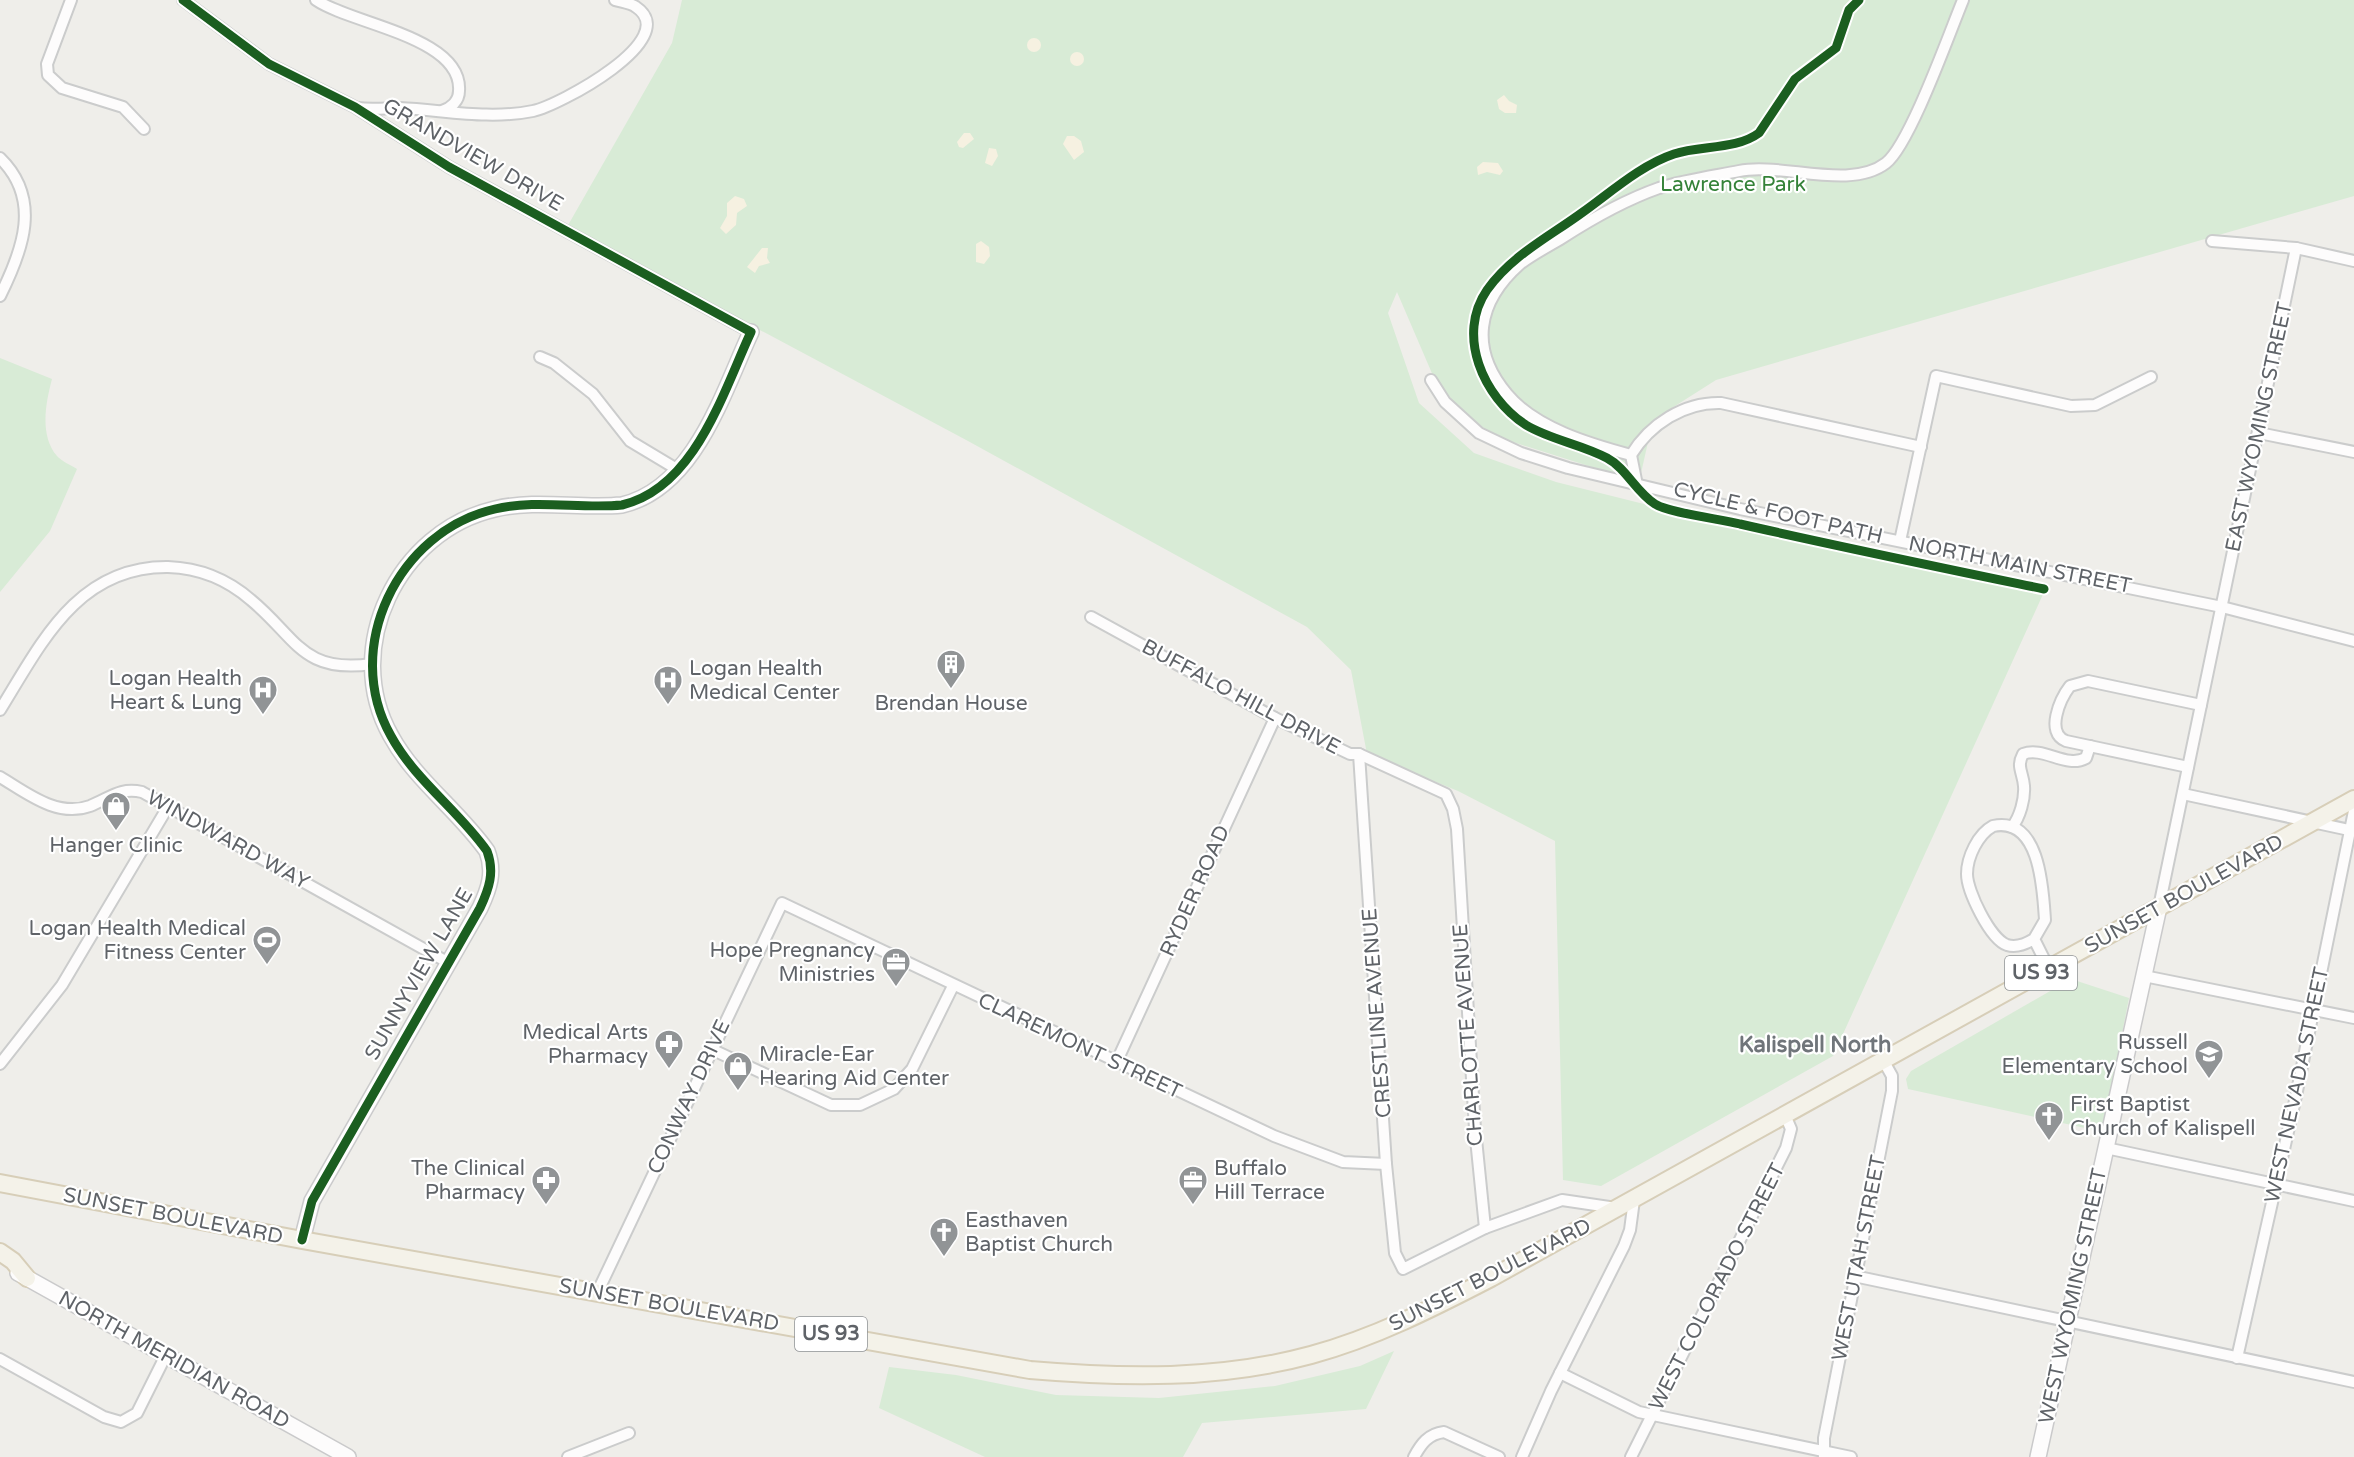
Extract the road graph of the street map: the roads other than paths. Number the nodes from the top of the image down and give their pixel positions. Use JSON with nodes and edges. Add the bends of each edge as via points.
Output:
{"nodes":[{"id":1,"x":71,"y":0,"type":"edge"},
{"id":2,"x":183,"y":0,"type":"edge"},
{"id":3,"x":316,"y":0,"type":"edge"},
{"id":4,"x":615,"y":0,"type":"edge"},
{"id":5,"x":1963,"y":0,"type":"edge"},
{"id":6,"x":355,"y":107,"type":"junction"},
{"id":7,"x":441,"y":111,"type":"junction"},
{"id":8,"x":144,"y":129,"type":"dead end"},
{"id":9,"x":0,"y":158,"type":"edge"},
{"id":10,"x":2212,"y":241,"type":"dead end"},
{"id":11,"x":2296,"y":248,"type":"junction"},
{"id":12,"x":2354,"y":261,"type":"edge"},
{"id":13,"x":0,"y":296,"type":"edge"},
{"id":14,"x":751,"y":332,"type":"joint"},
{"id":15,"x":540,"y":357,"type":"dead end"},
{"id":16,"x":2151,"y":377,"type":"dead end"},
{"id":17,"x":1431,"y":380,"type":"dead end"},
{"id":18,"x":2259,"y":433,"type":"junction"},
{"id":19,"x":1921,"y":447,"type":"junction"},
{"id":20,"x":2354,"y":452,"type":"edge"},
{"id":21,"x":1631,"y":455,"type":"junction"},
{"id":22,"x":680,"y":471,"type":"junction"},
{"id":23,"x":1637,"y":485,"type":"junction"},
{"id":24,"x":1900,"y":541,"type":"junction"},
{"id":25,"x":2222,"y":607,"type":"junction"},
{"id":26,"x":1091,"y":617,"type":"dead end"},
{"id":27,"x":2354,"y":640,"type":"edge"},
{"id":28,"x":372,"y":664,"type":"junction"},
{"id":29,"x":2201,"y":705,"type":"junction"},
{"id":30,"x":0,"y":710,"type":"edge"},
{"id":31,"x":1275,"y":718,"type":"junction"},
{"id":32,"x":2090,"y":746,"type":"junction"},
{"id":33,"x":1359,"y":754,"type":"junction"},
{"id":34,"x":2188,"y":767,"type":"junction"},
{"id":35,"x":0,"y":777,"type":"edge"},
{"id":36,"x":2183,"y":794,"type":"junction"},
{"id":37,"x":2354,"y":799,"type":"edge"},
{"id":38,"x":169,"y":805,"type":"junction"},
{"id":39,"x":2354,"y":811,"type":"edge"},
{"id":40,"x":2314,"y":822,"type":"junction"},
{"id":41,"x":2012,"y":827,"type":"junction"},
{"id":42,"x":2352,"y":831,"type":"edge"},
{"id":43,"x":1457,"y":840,"type":"joint"},
{"id":44,"x":782,"y":903,"type":"joint"},
{"id":45,"x":2159,"y":907,"type":"junction"},
{"id":46,"x":2034,"y":939,"type":"junction"},
{"id":47,"x":449,"y":963,"type":"junction"},
{"id":48,"x":2049,"y":969,"type":"junction"},
{"id":49,"x":2144,"y":976,"type":"junction"},
{"id":50,"x":953,"y":986,"type":"junction"},
{"id":51,"x":2314,"y":1010,"type":"junction"},
{"id":52,"x":2354,"y":1018,"type":"edge"},
{"id":53,"x":711,"y":1049,"type":"junction"},
{"id":54,"x":1883,"y":1060,"type":"junction"},
{"id":55,"x":1116,"y":1063,"type":"junction"},
{"id":56,"x":0,"y":1064,"type":"edge"},
{"id":57,"x":1785,"y":1115,"type":"junction"},
{"id":58,"x":2106,"y":1148,"type":"junction"},
{"id":59,"x":1386,"y":1164,"type":"junction"},
{"id":60,"x":1,"y":1184,"type":"edge"},
{"id":61,"x":2275,"y":1184,"type":"junction"},
{"id":62,"x":2354,"y":1201,"type":"edge"},
{"id":63,"x":1627,"y":1204,"type":"junction"},
{"id":64,"x":1485,"y":1228,"type":"junction"},
{"id":65,"x":302,"y":1240,"type":"junction"},
{"id":66,"x":0,"y":1252,"type":"edge"},
{"id":67,"x":0,"y":1262,"type":"edge"},
{"id":68,"x":1854,"y":1276,"type":"junction"},
{"id":69,"x":27,"y":1278,"type":"junction"},
{"id":70,"x":598,"y":1291,"type":"junction"},
{"id":71,"x":2068,"y":1321,"type":"junction"},
{"id":72,"x":166,"y":1355,"type":"junction"},
{"id":73,"x":2237,"y":1358,"type":"junction"},
{"id":74,"x":0,"y":1359,"type":"edge"},
{"id":75,"x":1560,"y":1373,"type":"junction"},
{"id":76,"x":2354,"y":1382,"type":"edge"},
{"id":77,"x":1652,"y":1415,"type":"junction"},
{"id":78,"x":628,"y":1433,"type":"dead end"},
{"id":79,"x":1824,"y":1454,"type":"edge"},
{"id":80,"x":348,"y":1457,"type":"edge"},
{"id":81,"x":568,"y":1457,"type":"edge"},
{"id":82,"x":1414,"y":1457,"type":"edge"},
{"id":83,"x":1499,"y":1457,"type":"edge"},
{"id":84,"x":1522,"y":1457,"type":"edge"},
{"id":85,"x":1631,"y":1457,"type":"edge"},
{"id":86,"x":1851,"y":1457,"type":"edge"},
{"id":87,"x":2038,"y":1457,"type":"edge"}],
"edges":[{"from":1,"to":8,"type":"street","via":[[47,64],[48,75],[62,88],[123,107]]},
{"from":2,"to":6,"type":"street","name":"GRANDVIEW DRIVE","via":[[269,64]]},
{"from":3,"to":7,"type":"street","via":[[426,45],[441,55],[453,69],[459,91],[455,103]]},
{"from":4,"to":7,"type":"street","via":[[636,7],[645,16],[646,34],[634,53],[554,105],[502,115]]},
{"from":5,"to":21,"type":"street","via":[[1910,129],[1885,163],[1864,174],[1743,170],[1659,188],[1597,216],[1522,263],[1497,288],[1483,319],[1482,351],[1497,382],[1516,405],[1555,428]]},
{"from":6,"to":7,"type":"street"},
{"from":6,"to":14,"type":"street","name":"GRANDVIEW DRIVE","via":[[449,167]]},
{"from":9,"to":13,"type":"street","via":[[20,187],[27,216],[15,266]]},
{"from":10,"to":11,"type":"street"},
{"from":11,"to":12,"type":"street"},
{"from":11,"to":18,"type":"street","name":"EAST WYOMING STREET"},
{"from":14,"to":22,"type":"street","name":"SUNNYVIEW LANE"},
{"from":15,"to":22,"type":"street","via":[[554,363],[593,394],[630,441]]},
{"from":16,"to":19,"type":"street","via":[[2095,405],[2071,406],[1936,376]]},
{"from":17,"to":23,"type":"street","name":"NORTH MAIN STREET","via":[[1466,424],[1495,441],[1568,468]]},
{"from":18,"to":20,"type":"street"},
{"from":18,"to":25,"type":"street","name":"EAST WYOMING STREET"},
{"from":19,"to":21,"type":"street","via":[[1709,403],[1664,421],[1646,434]]},
{"from":19,"to":24,"type":"street"},
{"from":21,"to":23,"type":"street"},
{"from":22,"to":28,"type":"street","name":"SUNNYVIEW LANE","via":[[659,490],[636,502],[609,506],[509,506],[480,513],[454,526],[420,551],[396,582],[378,621]]},
{"from":23,"to":24,"type":"street","name":"NORTH MAIN STREET"},
{"from":24,"to":25,"type":"street","name":"NORTH MAIN STREET"},
{"from":25,"to":27,"type":"street","name":"NORTH MAIN STREET"},
{"from":25,"to":29,"type":"street","name":"WEST WYOMING STREET"},
{"from":26,"to":31,"type":"street","name":"BUFFALO HILL DRIVE"},
{"from":28,"to":30,"type":"street","via":[[347,667],[317,660],[294,644],[250,599],[224,581],[191,570],[152,568],[112,578],[77,600],[50,630]]},
{"from":28,"to":47,"type":"street","name":"SUNNYVIEW LANE","via":[[375,694],[389,734],[415,771],[480,841],[491,862],[487,894]]},
{"from":29,"to":32,"type":"street","via":[[2094,681],[2075,684],[2066,691],[2055,732],[2060,738]]},
{"from":29,"to":34,"type":"street","name":"WEST WYOMING STREET"},
{"from":31,"to":33,"type":"street","name":"BUFFALO HILL DRIVE","via":[[1350,754]]},
{"from":31,"to":55,"type":"street","name":"RYDER ROAD"},
{"from":32,"to":34,"type":"street"},
{"from":32,"to":41,"type":"street","via":[[2086,758],[2078,761],[2034,752],[2023,754],[2018,766],[2024,789],[2019,816]]},
{"from":33,"to":43,"type":"street","name":"BUFFALO HILL DRIVE","via":[[1446,794],[1453,809]]},
{"from":33,"to":59,"type":"street","name":"CRESTLINE AVENUE"},
{"from":34,"to":36,"type":"street","name":"WEST WYOMING STREET"},
{"from":35,"to":38,"type":"street","name":"WINDWARD WAY","via":[[54,807],[69,810],[89,806],[120,790],[142,792]]},
{"from":36,"to":40,"type":"street"},
{"from":36,"to":45,"type":"street","name":"WEST WYOMING STREET"},
{"from":37,"to":40,"type":"main road","name":"SUNSET BOULEVARD","number":"US 93"},
{"from":38,"to":47,"type":"street","name":"WINDWARD WAY"},
{"from":38,"to":56,"type":"street","via":[[62,985]]},
{"from":39,"to":42,"type":"street","name":"WEST NEVADA STREET"},
{"from":40,"to":42,"type":"street"},
{"from":40,"to":45,"type":"main road","name":"SUNSET BOULEVARD","number":"US 93"},
{"from":41,"to":46,"type":"street","via":[[2027,836],[2035,855],[2045,920]]},
{"from":41,"to":46,"type":"street","via":[[1997,825],[1985,831],[1973,852],[1967,876],[1982,915],[2000,941],[2016,946]]},
{"from":42,"to":51,"type":"street","name":"WEST NEVADA STREET"},
{"from":43,"to":64,"type":"street","name":"CHARLOTTE AVENUE","via":[[1474,1129]]},
{"from":44,"to":50,"type":"street","name":"CLAREMONT STREET"},
{"from":44,"to":53,"type":"street","name":"CONWAY DRIVE"},
{"from":45,"to":48,"type":"main road","name":"SUNSET BOULEVARD","number":"US 93"},
{"from":45,"to":49,"type":"street","name":"WEST WYOMING STREET"},
{"from":46,"to":48,"type":"street"},
{"from":47,"to":65,"type":"street","name":"SUNNYVIEW LANE","via":[[312,1201]]},
{"from":48,"to":54,"type":"main road","name":"SUNSET BOULEVARD","number":"US 93"},
{"from":49,"to":51,"type":"street"},
{"from":49,"to":58,"type":"street","name":"WEST WYOMING STREET"},
{"from":50,"to":53,"type":"street","via":[[912,1069],[894,1089],[860,1105],[831,1105]]},
{"from":50,"to":55,"type":"street","name":"CLAREMONT STREET"},
{"from":51,"to":52,"type":"street"},
{"from":51,"to":61,"type":"street","name":"WEST NEVADA STREET"},
{"from":53,"to":70,"type":"street","name":"CONWAY DRIVE"},
{"from":54,"to":57,"type":"main road","name":"SUNSET BOULEVARD","number":"US 93"},
{"from":54,"to":68,"type":"street","name":"WEST UTAH STREET","via":[[1892,1076],[1892,1091]]},
{"from":55,"to":59,"type":"street","name":"CLAREMONT STREET","via":[[1309,1150],[1343,1162]]},
{"from":57,"to":63,"type":"main road","name":"SUNSET BOULEVARD","number":"US 93"},
{"from":57,"to":77,"type":"street","name":"WEST COLORADO STREET","via":[[1791,1129],[1786,1148]]},
{"from":58,"to":61,"type":"street"},
{"from":58,"to":71,"type":"street","name":"WEST WYOMING STREET"},
{"from":59,"to":64,"type":"street","name":"CRESTLINE AVENUE","via":[[1395,1253],[1404,1269]]},
{"from":60,"to":65,"type":"main road","name":"SUNSET BOULEVARD","number":"US 93"},
{"from":61,"to":62,"type":"street"},
{"from":61,"to":73,"type":"street","name":"WEST NEVADA STREET"},
{"from":63,"to":64,"type":"street","via":[[1562,1200]]},
{"from":63,"to":70,"type":"main road","name":"SUNSET BOULEVARD","number":"US 93","via":[[1379,1332],[1311,1355],[1187,1376],[1108,1376],[1030,1370]]},
{"from":63,"to":75,"type":"street","via":[[1630,1230],[1624,1246]]},
{"from":65,"to":70,"type":"main road","name":"SUNSET BOULEVARD","number":"US 93"},
{"from":66,"to":69,"type":"main road"},
{"from":67,"to":69,"type":"street","name":"NORTH MERIDIAN ROAD"},
{"from":68,"to":71,"type":"street"},
{"from":68,"to":79,"type":"street","name":"WEST UTAH STREET"},
{"from":69,"to":72,"type":"street","name":"NORTH MERIDIAN ROAD"},
{"from":71,"to":73,"type":"street"},
{"from":71,"to":87,"type":"street","name":"WEST WYOMING STREET"},
{"from":72,"to":74,"type":"street","via":[[137,1413],[121,1422],[104,1417]]},
{"from":72,"to":80,"type":"street","name":"NORTH MERIDIAN ROAD"},
{"from":73,"to":76,"type":"street"},
{"from":75,"to":77,"type":"street","via":[[1621,1406]]},
{"from":75,"to":84,"type":"street"},
{"from":77,"to":79,"type":"street"},
{"from":77,"to":85,"type":"street","name":"WEST COLORADO STREET"},
{"from":78,"to":81,"type":"street"},
{"from":79,"to":86,"type":"street"},
{"from":82,"to":83,"type":"street","via":[[1426,1439],[1444,1432]]}]}
